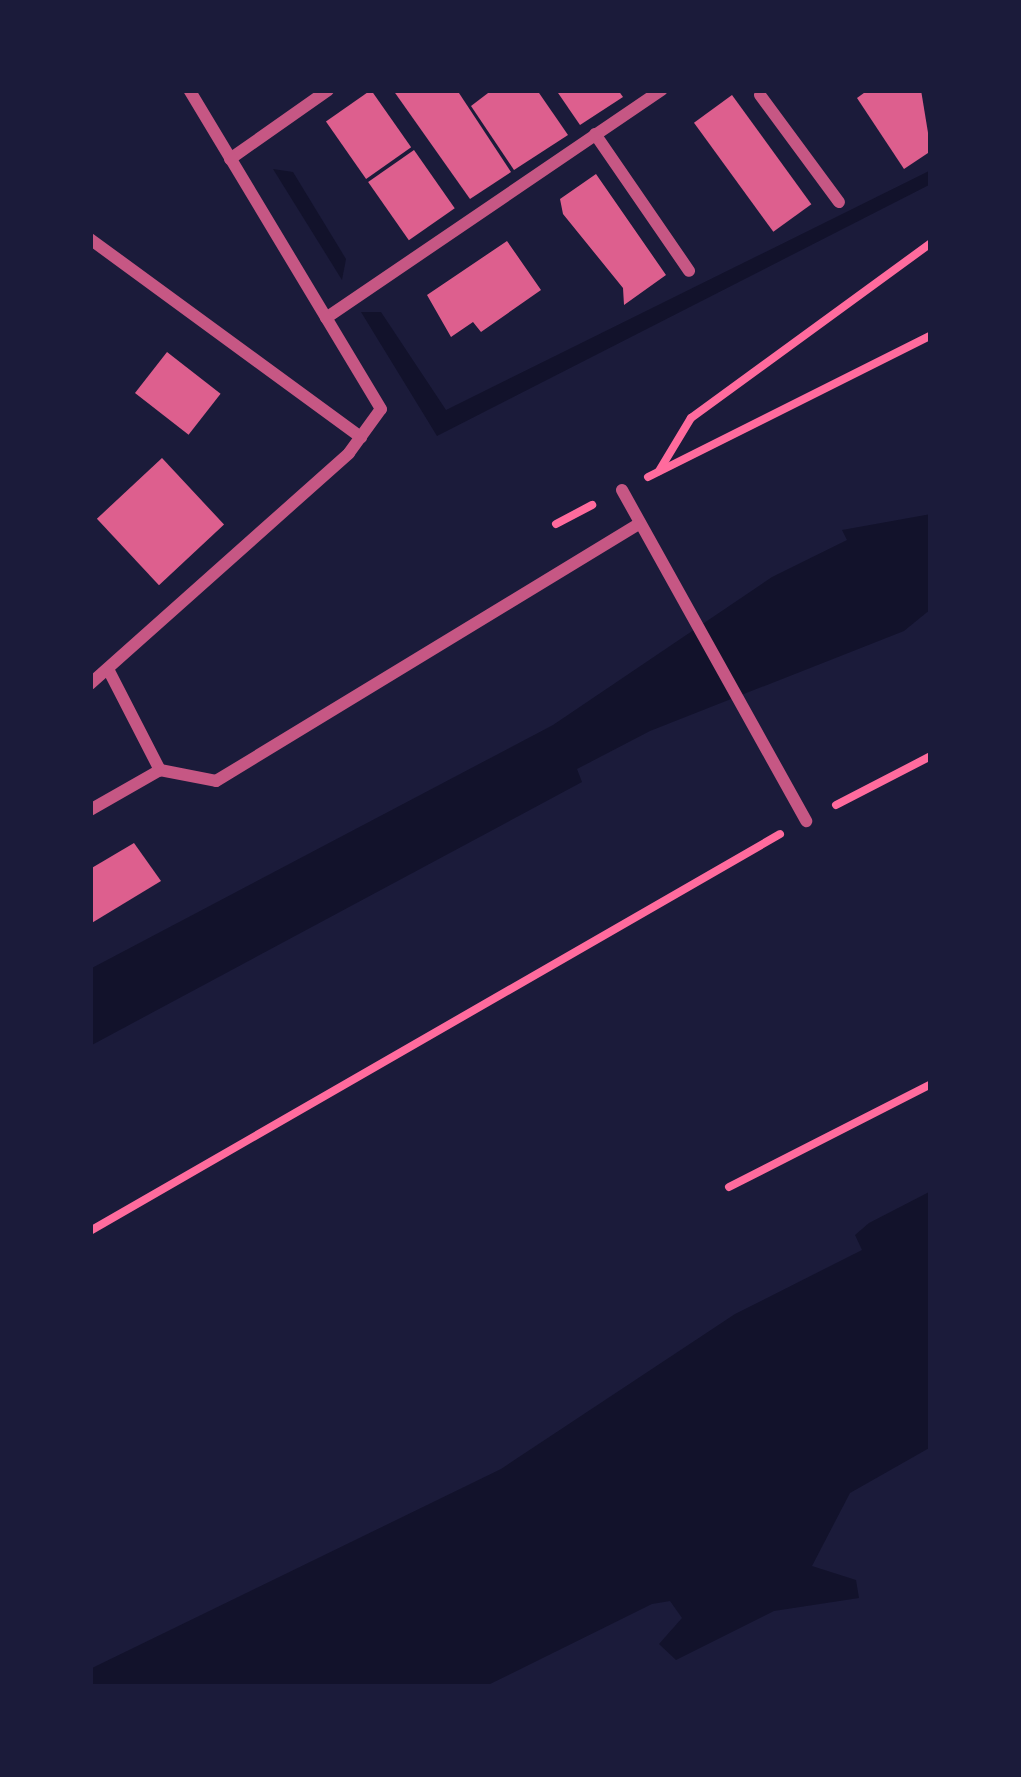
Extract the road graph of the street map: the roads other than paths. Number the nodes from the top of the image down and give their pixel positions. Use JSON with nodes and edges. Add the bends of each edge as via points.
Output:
{"nodes":[{"id":1,"x":189,"y":90,"type":"edge"},
{"id":2,"x":328,"y":90,"type":"edge"},
{"id":3,"x":662,"y":90,"type":"edge"},
{"id":4,"x":761,"y":92,"type":"edge"},
{"id":5,"x":596,"y":134,"type":"junction"},
{"id":6,"x":230,"y":158,"type":"junction"},
{"id":7,"x":839,"y":202,"type":"dead end"},
{"id":8,"x":90,"y":239,"type":"edge"},
{"id":9,"x":689,"y":271,"type":"dead end"},
{"id":10,"x":326,"y":318,"type":"junction"},
{"id":11,"x":361,"y":437,"type":"junction"},
{"id":12,"x":622,"y":490,"type":"road end"},
{"id":13,"x":637,"y":525,"type":"junction"},
{"id":14,"x":108,"y":670,"type":"junction"},
{"id":15,"x":90,"y":684,"type":"edge"},
{"id":16,"x":160,"y":770,"type":"junction"},
{"id":17,"x":90,"y":810,"type":"edge"},
{"id":18,"x":806,"y":821,"type":"road end"}],
"edges":[{"from":1,"to":6,"type":"street"},
{"from":2,"to":6,"type":"street"},
{"from":3,"to":5,"type":"street"},
{"from":4,"to":7,"type":"street"},
{"from":5,"to":9,"type":"street"},
{"from":5,"to":10,"type":"street"},
{"from":6,"to":10,"type":"street"},
{"from":8,"to":11,"type":"street"},
{"from":10,"to":11,"type":"street","via":[[381,409]]},
{"from":11,"to":14,"type":"street"},
{"from":12,"to":13,"type":"street"},
{"from":13,"to":16,"type":"street","via":[[262,761],[216,781]]},
{"from":13,"to":18,"type":"street"},
{"from":14,"to":15,"type":"street"},
{"from":14,"to":16,"type":"street"},
{"from":16,"to":17,"type":"street"}]}
